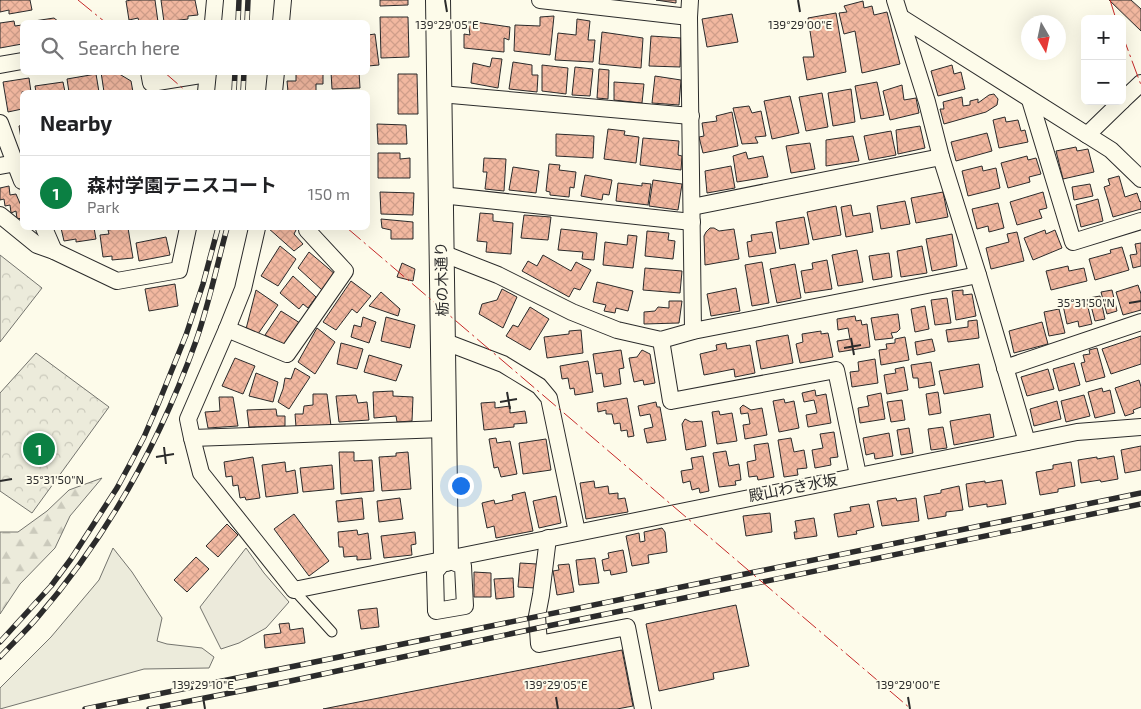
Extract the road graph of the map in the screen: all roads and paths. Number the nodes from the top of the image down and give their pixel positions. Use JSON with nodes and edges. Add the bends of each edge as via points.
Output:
{"nodes":[{"id":1,"x":215,"y":0,"type":"edge"},
{"id":2,"x":283,"y":0,"type":"edge"},
{"id":3,"x":438,"y":0,"type":"edge"},
{"id":4,"x":540,"y":0,"type":"edge"},
{"id":5,"x":690,"y":0,"type":"edge"},
{"id":6,"x":896,"y":0,"type":"edge"},
{"id":7,"x":689,"y":17,"type":"junction"},
{"id":8,"x":902,"y":18,"type":"junction"},
{"id":9,"x":213,"y":20,"type":"edge"},
{"id":10,"x":281,"y":20,"type":"edge"},
{"id":11,"x":20,"y":61,"type":"edge"},
{"id":12,"x":0,"y":65,"type":"edge"},
{"id":13,"x":150,"y":75,"type":"edge"},
{"id":14,"x":197,"y":75,"type":"edge"},
{"id":15,"x":208,"y":75,"type":"edge"},
{"id":16,"x":276,"y":75,"type":"edge"},
{"id":17,"x":1141,"y":83,"type":"edge"},
{"id":18,"x":206,"y":90,"type":"edge"},
{"id":19,"x":274,"y":90,"type":"edge"},
{"id":20,"x":440,"y":94,"type":"junction"},
{"id":21,"x":1126,"y":97,"type":"edge"},
{"id":22,"x":1030,"y":100,"type":"junction"},
{"id":23,"x":1118,"y":105,"type":"edge"},
{"id":24,"x":691,"y":116,"type":"junction"},
{"id":25,"x":0,"y":123,"type":"edge"},
{"id":26,"x":1087,"y":135,"type":"junction"},
{"id":27,"x":942,"y":157,"type":"junction"},
{"id":28,"x":12,"y":164,"type":"edge"},
{"id":29,"x":20,"y":178,"type":"edge"},
{"id":30,"x":1141,"y":179,"type":"edge"},
{"id":31,"x":441,"y":195,"type":"junction"},
{"id":32,"x":0,"y":215,"type":"edge"},
{"id":33,"x":692,"y":215,"type":"junction"},
{"id":34,"x":1141,"y":221,"type":"edge"},
{"id":35,"x":45,"y":230,"type":"edge"},
{"id":36,"x":188,"y":230,"type":"edge"},
{"id":37,"x":257,"y":230,"type":"edge"},
{"id":38,"x":307,"y":230,"type":"edge"},
{"id":39,"x":54,"y":251,"type":"junction"},
{"id":40,"x":442,"y":253,"type":"junction"},
{"id":41,"x":978,"y":275,"type":"junction"},
{"id":42,"x":1141,"y":322,"type":"edge"},
{"id":43,"x":227,"y":329,"type":"junction"},
{"id":44,"x":693,"y":331,"type":"junction"},
{"id":45,"x":661,"y":340,"type":"junction"},
{"id":46,"x":443,"y":341,"type":"junction"},
{"id":47,"x":1005,"y":368,"type":"junction"},
{"id":48,"x":1141,"y":427,"type":"edge"},
{"id":49,"x":444,"y":429,"type":"junction"},
{"id":50,"x":192,"y":438,"type":"junction"},
{"id":51,"x":1027,"y":442,"type":"junction"},
{"id":52,"x":858,"y":475,"type":"junction"},
{"id":53,"x":577,"y":532,"type":"junction"},
{"id":54,"x":548,"y":538,"type":"junction"},
{"id":55,"x":446,"y":558,"type":"junction"},
{"id":56,"x":294,"y":590,"type":"junction"},
{"id":57,"x":332,"y":632,"type":"dead end"},
{"id":58,"x":643,"y":709,"type":"edge"}],
"edges":[{"from":1,"to":9,"type":"street"},
{"from":2,"to":10,"type":"street"},
{"from":3,"to":20,"type":"street","name":"栃の木通り"},
{"from":4,"to":7,"type":"street"},
{"from":5,"to":7,"type":"street"},
{"from":6,"to":8,"type":"street"},
{"from":7,"to":24,"type":"street"},
{"from":8,"to":22,"type":"street"},
{"from":8,"to":27,"type":"street"},
{"from":11,"to":12,"type":"street"},
{"from":13,"to":14,"type":"street","via":[[151,83]]},
{"from":15,"to":18,"type":"street"},
{"from":16,"to":19,"type":"street"},
{"from":17,"to":21,"type":"street"},
{"from":20,"to":24,"type":"street"},
{"from":20,"to":31,"type":"street","name":"栃の木通り"},
{"from":22,"to":26,"type":"street"},
{"from":22,"to":34,"type":"street","via":[[1073,242]]},
{"from":23,"to":26,"type":"street"},
{"from":24,"to":33,"type":"street"},
{"from":25,"to":28,"type":"street"},
{"from":26,"to":30,"type":"street","via":[[1111,150]]},
{"from":27,"to":33,"type":"street"},
{"from":27,"to":41,"type":"street"},
{"from":28,"to":29,"type":"street"},
{"from":31,"to":33,"type":"street"},
{"from":31,"to":40,"type":"street","name":"栃の木通り"},
{"from":32,"to":39,"type":"street","via":[[36,245]]},
{"from":33,"to":44,"type":"street"},
{"from":35,"to":39,"type":"street"},
{"from":36,"to":39,"type":"street","via":[[179,270],[117,281]]},
{"from":37,"to":43,"type":"street","via":[[243,289]]},
{"from":38,"to":43,"type":"street","via":[[345,271],[287,354]]},
{"from":40,"to":45,"type":"street","via":[[617,330]]},
{"from":40,"to":46,"type":"street","name":"栃の木通り"},
{"from":41,"to":44,"type":"street"},
{"from":41,"to":47,"type":"street"},
{"from":42,"to":47,"type":"street"},
{"from":43,"to":50,"type":"street","via":[[188,419]]},
{"from":44,"to":45,"type":"street"},
{"from":45,"to":52,"type":"street","via":[[671,401],[836,370]]},
{"from":46,"to":49,"type":"street","name":"栃の木通り"},
{"from":46,"to":53,"type":"street","via":[[503,364],[539,386],[549,398]]},
{"from":47,"to":51,"type":"street"},
{"from":48,"to":51,"type":"street","name":"殿山わき水坂","via":[[1077,432]]},
{"from":49,"to":50,"type":"street"},
{"from":49,"to":55,"type":"street","name":"栃の木通り"},
{"from":50,"to":56,"type":"street","via":[[201,473]]},
{"from":51,"to":52,"type":"street","name":"殿山わき水坂"},
{"from":52,"to":53,"type":"street","name":"殿山わき水坂"},
{"from":53,"to":54,"type":"street","name":"殿山わき水坂"},
{"from":54,"to":55,"type":"street","name":"殿山わき水坂"},
{"from":54,"to":58,"type":"street","via":[[537,616],[540,644],[627,627]]},
{"from":55,"to":56,"type":"street","name":"殿山わき水坂"},
{"from":56,"to":57,"type":"lane"}]}
